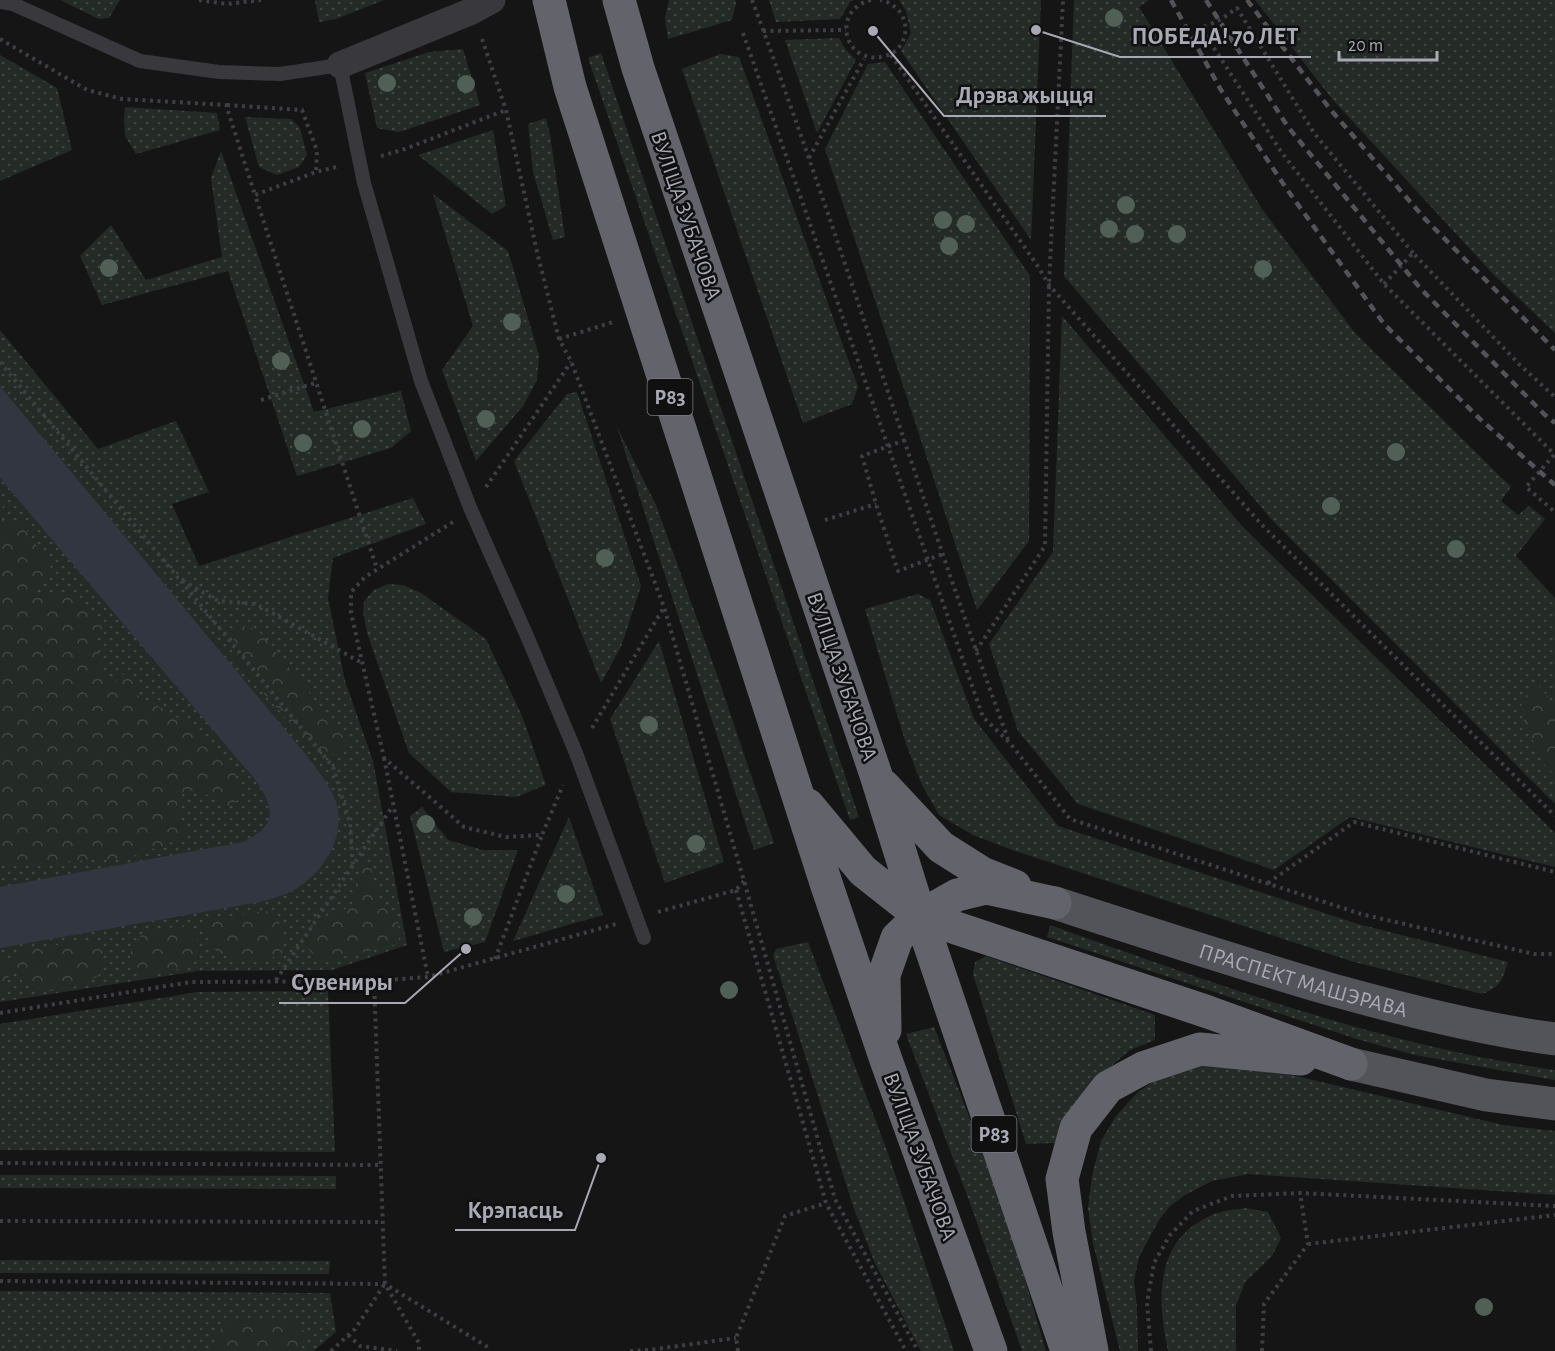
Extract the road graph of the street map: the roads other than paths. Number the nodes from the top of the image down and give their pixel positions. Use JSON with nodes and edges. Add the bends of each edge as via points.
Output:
{"nodes":[{"id":1,"x":492,"y":0,"type":"edge"},
{"id":2,"x":549,"y":0,"type":"edge"},
{"id":3,"x":619,"y":0,"type":"edge"},
{"id":4,"x":0,"y":2,"type":"edge"},
{"id":5,"x":340,"y":65,"type":"junction"},
{"id":6,"x":877,"y":778,"type":"junction"},
{"id":7,"x":797,"y":792,"type":"junction"},
{"id":8,"x":1055,"y":903,"type":"junction"},
{"id":9,"x":920,"y":916,"type":"junction"},
{"id":10,"x":644,"y":938,"type":"dead end"},
{"id":11,"x":1555,"y":1039,"type":"edge"},
{"id":12,"x":886,"y":1060,"type":"junction"},
{"id":13,"x":1351,"y":1064,"type":"junction"},
{"id":14,"x":1555,"y":1104,"type":"edge"},
{"id":15,"x":991,"y":1351,"type":"edge"},
{"id":16,"x":1067,"y":1351,"type":"edge"},
{"id":17,"x":1092,"y":1351,"type":"edge"}],
"edges":[{"from":1,"to":5,"type":"street"},
{"from":2,"to":7,"type":"highway","name":"ВУЛІЦА ЗУБАЧОВА","number":"Р83","via":[[570,87]]},
{"from":3,"to":6,"type":"highway","name":"ВУЛІЦА ЗУБАЧОВА","number":"Р83","via":[[638,68]]},
{"from":4,"to":5,"type":"lane","via":[[13,4],[140,61],[219,72],[280,74]]},
{"from":5,"to":10,"type":"lane","via":[[364,183],[421,381],[471,510],[576,753]]},
{"from":6,"to":8,"type":"highway","via":[[941,847],[982,873]]},
{"from":6,"to":9,"type":"highway","name":"ВУЛІЦА ЗУБАЧОВА","number":"Р83"},
{"from":7,"to":9,"type":"highway","via":[[863,872]]},
{"from":7,"to":12,"type":"highway","name":"ВУЛІЦА ЗУБАЧОВА","number":"Р83"},
{"from":8,"to":9,"type":"highway","via":[[986,888],[957,895]]},
{"from":8,"to":11,"type":"main road","name":"ПРАСПЕКТ МАШЭРАВА","via":[[1254,967],[1405,1010]]},
{"from":9,"to":12,"type":"highway","via":[[897,939],[884,975]]},
{"from":9,"to":13,"type":"highway"},
{"from":9,"to":16,"type":"highway","name":"ВУЛІЦА ЗУБАЧОВА","number":"Р83"},
{"from":12,"to":15,"type":"highway","name":"ВУЛІЦА ЗУБАЧОВА","number":"Р83"},
{"from":13,"to":14,"type":"main road","via":[[1485,1095]]},
{"from":13,"to":17,"type":"highway","via":[[1200,1049],[1143,1068],[1108,1087],[1076,1128],[1062,1179]]}]}
